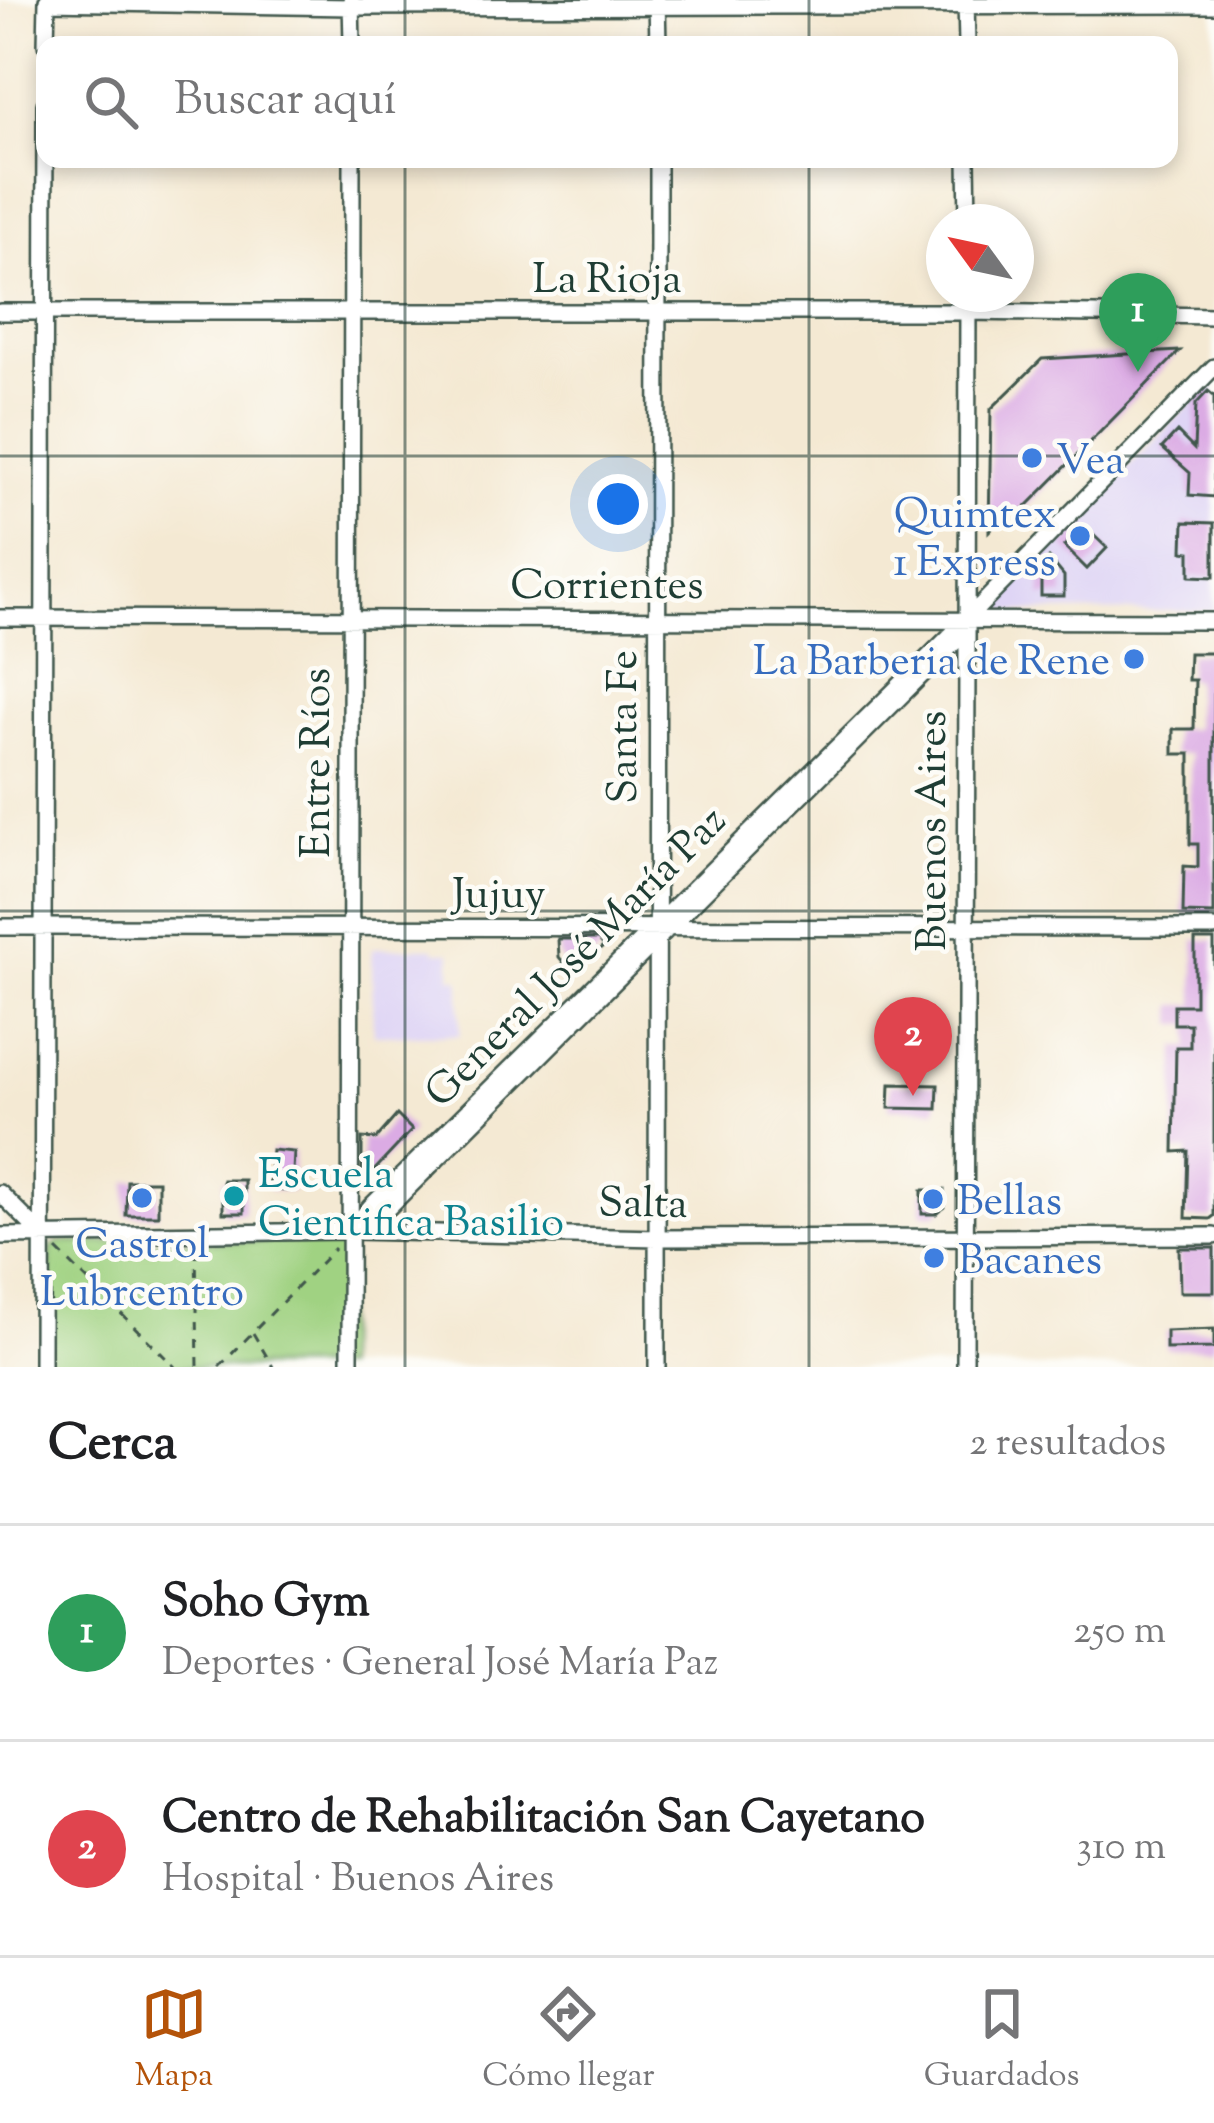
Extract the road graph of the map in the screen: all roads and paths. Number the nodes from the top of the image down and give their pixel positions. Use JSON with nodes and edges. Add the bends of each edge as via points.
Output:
{"nodes":[{"id":1,"x":47,"y":1,"type":"edge"},
{"id":2,"x":351,"y":3,"type":"edge"},
{"id":3,"x":657,"y":3,"type":"edge"},
{"id":4,"x":966,"y":3,"type":"edge"},
{"id":5,"x":1214,"y":5,"type":"edge"},
{"id":6,"x":46,"y":36,"type":"edge"},
{"id":7,"x":352,"y":36,"type":"edge"},
{"id":8,"x":658,"y":36,"type":"edge"},
{"id":9,"x":967,"y":36,"type":"edge"},
{"id":10,"x":45,"y":168,"type":"edge"},
{"id":11,"x":352,"y":168,"type":"edge"},
{"id":12,"x":658,"y":168,"type":"edge"},
{"id":13,"x":967,"y":168,"type":"edge"},
{"id":14,"x":968,"y":204,"type":"edge"},
{"id":15,"x":0,"y":312,"type":"edge"},
{"id":16,"x":45,"y":312,"type":"junction"},
{"id":17,"x":968,"y":312,"type":"junction"},
{"id":18,"x":352,"y":313,"type":"junction"},
{"id":19,"x":659,"y":314,"type":"junction"},
{"id":20,"x":1214,"y":316,"type":"edge"},
{"id":21,"x":1214,"y":368,"type":"edge"},
{"id":22,"x":0,"y":618,"type":"edge"},
{"id":23,"x":351,"y":618,"type":"junction"},
{"id":24,"x":657,"y":618,"type":"junction"},
{"id":25,"x":44,"y":619,"type":"junction"},
{"id":26,"x":1214,"y":621,"type":"edge"},
{"id":27,"x":969,"y":624,"type":"junction"},
{"id":28,"x":0,"y":927,"type":"edge"},
{"id":29,"x":41,"y":927,"type":"junction"},
{"id":30,"x":350,"y":928,"type":"junction"},
{"id":31,"x":1214,"y":928,"type":"edge"},
{"id":32,"x":966,"y":929,"type":"junction"},
{"id":33,"x":658,"y":930,"type":"junction"},
{"id":34,"x":0,"y":1192,"type":"edge"},
{"id":35,"x":351,"y":1231,"type":"junction"},
{"id":36,"x":196,"y":1234,"type":"junction"},
{"id":37,"x":966,"y":1234,"type":"junction"},
{"id":38,"x":43,"y":1235,"type":"junction"},
{"id":39,"x":0,"y":1236,"type":"edge"},
{"id":40,"x":1214,"y":1236,"type":"edge"},
{"id":41,"x":658,"y":1238,"type":"junction"},
{"id":42,"x":253,"y":1332,"type":"junction"},
{"id":43,"x":42,"y":1367,"type":"edge"},
{"id":44,"x":175,"y":1367,"type":"edge"},
{"id":45,"x":198,"y":1367,"type":"edge"},
{"id":46,"x":219,"y":1367,"type":"edge"},
{"id":47,"x":273,"y":1367,"type":"edge"},
{"id":48,"x":350,"y":1367,"type":"edge"},
{"id":49,"x":657,"y":1367,"type":"edge"},
{"id":50,"x":965,"y":1367,"type":"edge"}],
"edges":[{"from":1,"to":2,"type":"street"},
{"from":1,"to":6,"type":"street"},
{"from":2,"to":3,"type":"street"},
{"from":2,"to":7,"type":"street"},
{"from":3,"to":4,"type":"street"},
{"from":3,"to":8,"type":"street"},
{"from":4,"to":5,"type":"street"},
{"from":4,"to":9,"type":"street"},
{"from":10,"to":16,"type":"street"},
{"from":11,"to":18,"type":"street","name":"Entre Ríos"},
{"from":12,"to":19,"type":"street","name":"Santa Fe"},
{"from":13,"to":14,"type":"street"},
{"from":15,"to":16,"type":"street","name":"La Rioja"},
{"from":16,"to":18,"type":"street","name":"La Rioja"},
{"from":16,"to":25,"type":"street"},
{"from":17,"to":19,"type":"street","name":"La Rioja"},
{"from":17,"to":20,"type":"street","name":"La Rioja"},
{"from":17,"to":27,"type":"street","name":"Buenos Aires"},
{"from":18,"to":19,"type":"street","name":"La Rioja"},
{"from":18,"to":23,"type":"street","name":"Entre Ríos"},
{"from":19,"to":24,"type":"street","name":"Santa Fe"},
{"from":21,"to":27,"type":"street","name":"General José María Paz"},
{"from":22,"to":25,"type":"street","name":"Corrientes"},
{"from":23,"to":24,"type":"street","name":"Corrientes"},
{"from":23,"to":25,"type":"street","name":"Corrientes"},
{"from":23,"to":30,"type":"street","name":"Entre Ríos"},
{"from":24,"to":27,"type":"street","name":"Corrientes"},
{"from":24,"to":33,"type":"street","name":"Santa Fe"},
{"from":25,"to":29,"type":"street"},
{"from":26,"to":27,"type":"street","name":"Corrientes"},
{"from":27,"to":32,"type":"street","name":"Buenos Aires"},
{"from":27,"to":33,"type":"street","name":"General José María Paz"},
{"from":28,"to":29,"type":"street","name":"Jujuy"},
{"from":29,"to":30,"type":"street","name":"Jujuy"},
{"from":29,"to":38,"type":"street"},
{"from":30,"to":33,"type":"street","name":"Jujuy"},
{"from":30,"to":35,"type":"street","name":"Entre Ríos"},
{"from":31,"to":32,"type":"street","name":"Jujuy"},
{"from":32,"to":33,"type":"street","name":"Jujuy"},
{"from":32,"to":37,"type":"street","name":"Buenos Aires"},
{"from":33,"to":35,"type":"street","name":"General José María Paz"},
{"from":33,"to":41,"type":"street","name":"Santa Fe"},
{"from":34,"to":38,"type":"street"},
{"from":35,"to":36,"type":"street","name":"Salta"},
{"from":35,"to":41,"type":"street","name":"Salta"},
{"from":35,"to":42,"type":"path"},
{"from":35,"to":48,"type":"street","name":"Entre Ríos"},
{"from":36,"to":38,"type":"street","name":"Salta"},
{"from":36,"to":45,"type":"path"},
{"from":37,"to":40,"type":"street","name":"Salta"},
{"from":37,"to":41,"type":"street","name":"Salta"},
{"from":37,"to":50,"type":"street","name":"Buenos Aires"},
{"from":38,"to":39,"type":"street","name":"Salta"},
{"from":38,"to":43,"type":"street"},
{"from":38,"to":44,"type":"path"},
{"from":41,"to":49,"type":"street","name":"Santa Fe"},
{"from":42,"to":46,"type":"path"},
{"from":42,"to":47,"type":"path"}]}
